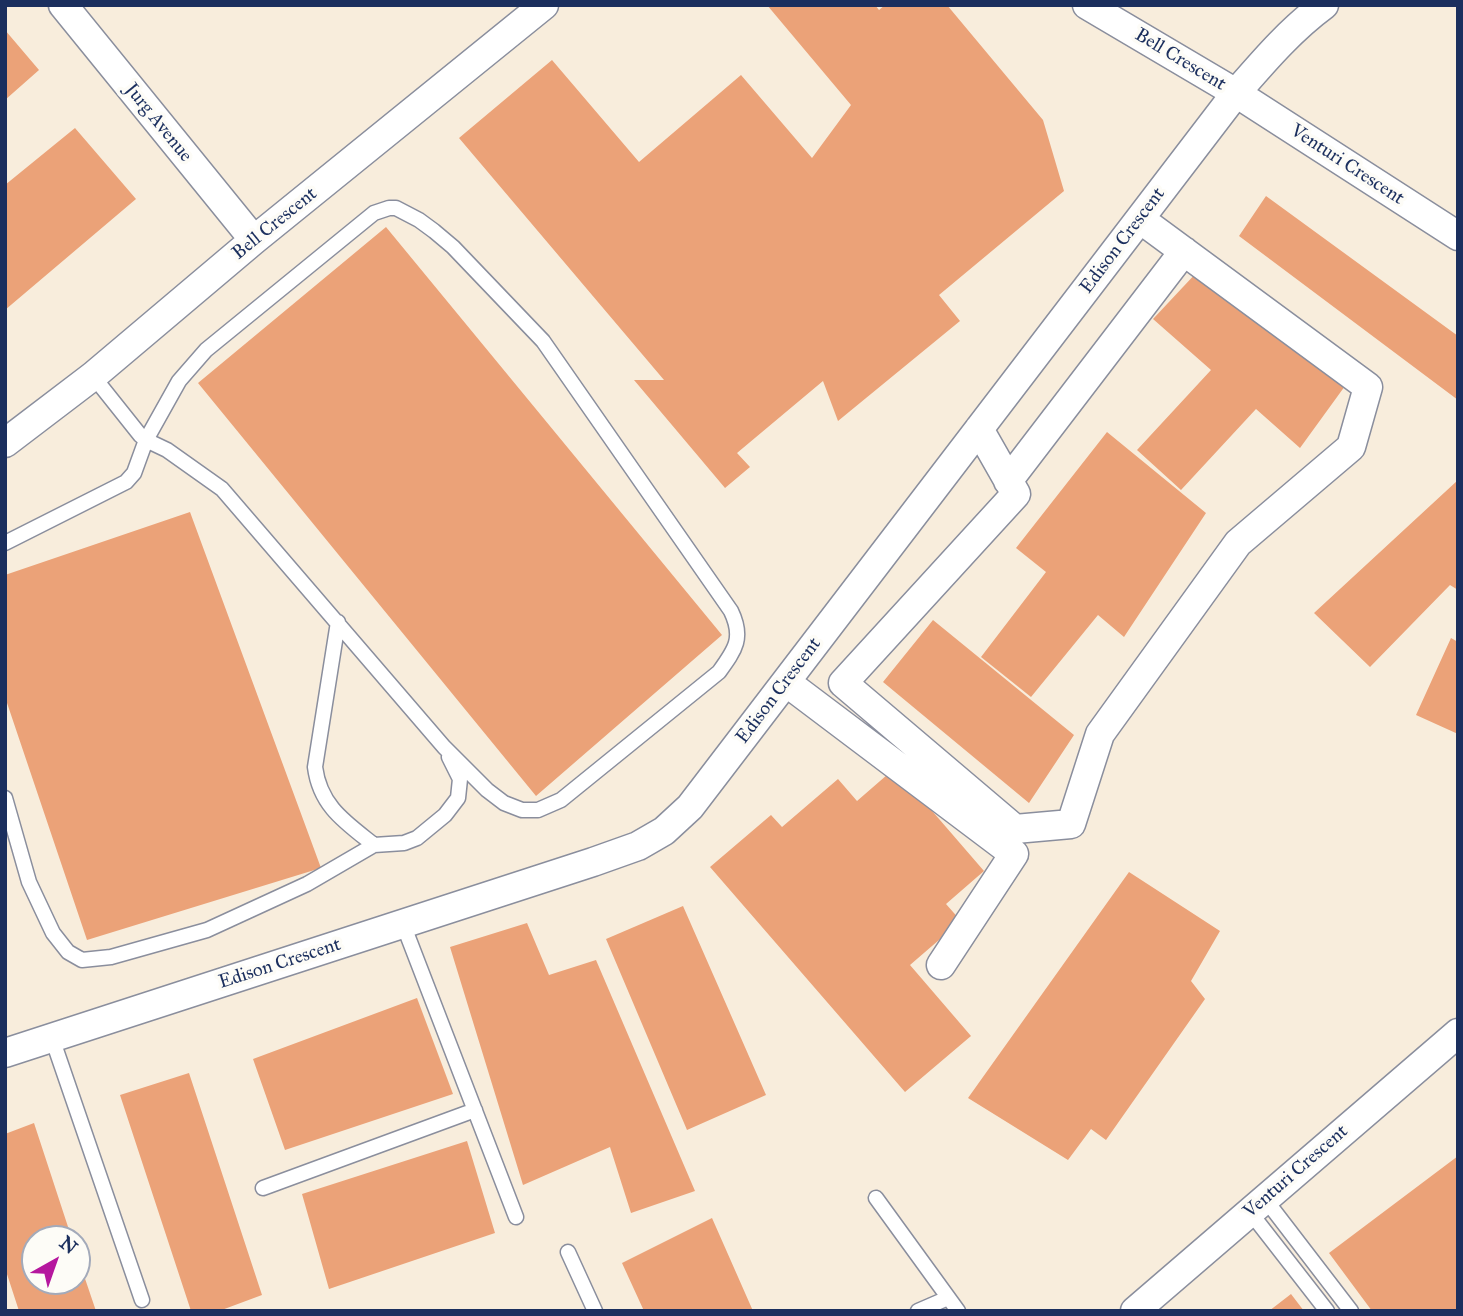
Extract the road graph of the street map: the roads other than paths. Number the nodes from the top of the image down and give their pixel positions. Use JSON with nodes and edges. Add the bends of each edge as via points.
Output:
{"nodes":[{"id":1,"x":63,"y":5,"type":"edge"},
{"id":2,"x":544,"y":5,"type":"edge"},
{"id":3,"x":1087,"y":5,"type":"edge"},
{"id":4,"x":1324,"y":5,"type":"edge"},
{"id":5,"x":1236,"y":93,"type":"junction"},
{"id":6,"x":1140,"y":219,"type":"junction"},
{"id":7,"x":1458,"y":236,"type":"edge"},
{"id":8,"x":254,"y":240,"type":"junction"},
{"id":9,"x":1184,"y":251,"type":"junction"},
{"id":10,"x":93,"y":376,"type":"junction"},
{"id":11,"x":979,"y":429,"type":"junction"},
{"id":12,"x":146,"y":440,"type":"junction"},
{"id":13,"x":5,"y":443,"type":"edge"},
{"id":14,"x":1008,"y":481,"type":"junction"},
{"id":15,"x":5,"y":543,"type":"edge"},
{"id":16,"x":338,"y":622,"type":"junction"},
{"id":17,"x":786,"y":682,"type":"junction"},
{"id":18,"x":444,"y":747,"type":"junction"},
{"id":19,"x":5,"y":798,"type":"edge"},
{"id":20,"x":374,"y":845,"type":"junction"},
{"id":21,"x":403,"y":924,"type":"junction"},
{"id":22,"x":941,"y":965,"type":"dead end"},
{"id":23,"x":1458,"y":1032,"type":"edge"},
{"id":24,"x":51,"y":1038,"type":"junction"},
{"id":25,"x":5,"y":1053,"type":"edge"},
{"id":26,"x":475,"y":1110,"type":"junction"},
{"id":27,"x":263,"y":1188,"type":"dead end"},
{"id":28,"x":876,"y":1198,"type":"dead end"},
{"id":29,"x":1257,"y":1206,"type":"junction"},
{"id":30,"x":516,"y":1217,"type":"dead end"},
{"id":31,"x":568,"y":1252,"type":"dead end"},
{"id":32,"x":948,"y":1298,"type":"junction"},
{"id":33,"x":142,"y":1300,"type":"dead end"},
{"id":34,"x":595,"y":1311,"type":"edge"},
{"id":35,"x":918,"y":1311,"type":"edge"},
{"id":36,"x":958,"y":1311,"type":"edge"},
{"id":37,"x":1135,"y":1311,"type":"edge"},
{"id":38,"x":1326,"y":1311,"type":"edge"},
{"id":39,"x":1351,"y":1311,"type":"edge"}],
"edges":[{"from":1,"to":8,"type":"street","name":"Jurg Avenue"},
{"from":2,"to":8,"type":"street","name":"Bell Crescent"},
{"from":3,"to":5,"type":"street","name":"Bell Crescent"},
{"from":4,"to":5,"type":"street","name":"Edison Crescent","via":[[1278,45]]},
{"from":5,"to":6,"type":"street","name":"Edison Crescent"},
{"from":5,"to":7,"type":"street","name":"Venturi Crescent"},
{"from":6,"to":9,"type":"street"},
{"from":6,"to":11,"type":"street","name":"Edison Crescent"},
{"from":8,"to":10,"type":"street","name":"Bell Crescent"},
{"from":9,"to":14,"type":"street"},
{"from":9,"to":14,"type":"street","via":[[1368,387],[1351,447],[1238,543],[1100,734],[1071,824],[1015,829],[843,683],[1016,494]]},
{"from":10,"to":12,"type":"lane"},
{"from":10,"to":13,"type":"street","name":"Bell Crescent"},
{"from":11,"to":14,"type":"street"},
{"from":11,"to":17,"type":"street","name":"Edison Crescent"},
{"from":12,"to":15,"type":"lane","via":[[126,482]]},
{"from":12,"to":16,"type":"lane","via":[[222,489]]},
{"from":12,"to":18,"type":"lane","via":[[178,381],[206,349],[374,213],[396,208],[453,247],[543,341],[731,611],[738,643],[719,673],[561,800],[538,810],[504,803]]},
{"from":16,"to":18,"type":"lane"},
{"from":16,"to":20,"type":"lane","via":[[315,767],[317,781],[337,815]]},
{"from":17,"to":21,"type":"street","name":"Edison Crescent","via":[[690,807],[664,831],[638,846]]},
{"from":17,"to":22,"type":"street","via":[[1014,854]]},
{"from":18,"to":20,"type":"lane","via":[[460,779],[458,799],[417,838]]},
{"from":19,"to":20,"type":"lane","via":[[29,882],[53,933],[68,952],[82,960],[111,957],[207,929],[307,884]]},
{"from":21,"to":24,"type":"street","name":"Edison Crescent"},
{"from":21,"to":26,"type":"lane"},
{"from":23,"to":29,"type":"street","name":"Venturi Crescent"},
{"from":24,"to":25,"type":"street","name":"Edison Crescent"},
{"from":24,"to":33,"type":"lane"},
{"from":26,"to":27,"type":"lane"},
{"from":26,"to":30,"type":"lane"},
{"from":28,"to":32,"type":"lane"},
{"from":29,"to":37,"type":"street","name":"Venturi Crescent"},
{"from":29,"to":38,"type":"lane"},
{"from":29,"to":39,"type":"lane"},
{"from":31,"to":34,"type":"lane"},
{"from":32,"to":35,"type":"lane"},
{"from":32,"to":36,"type":"lane"}]}
